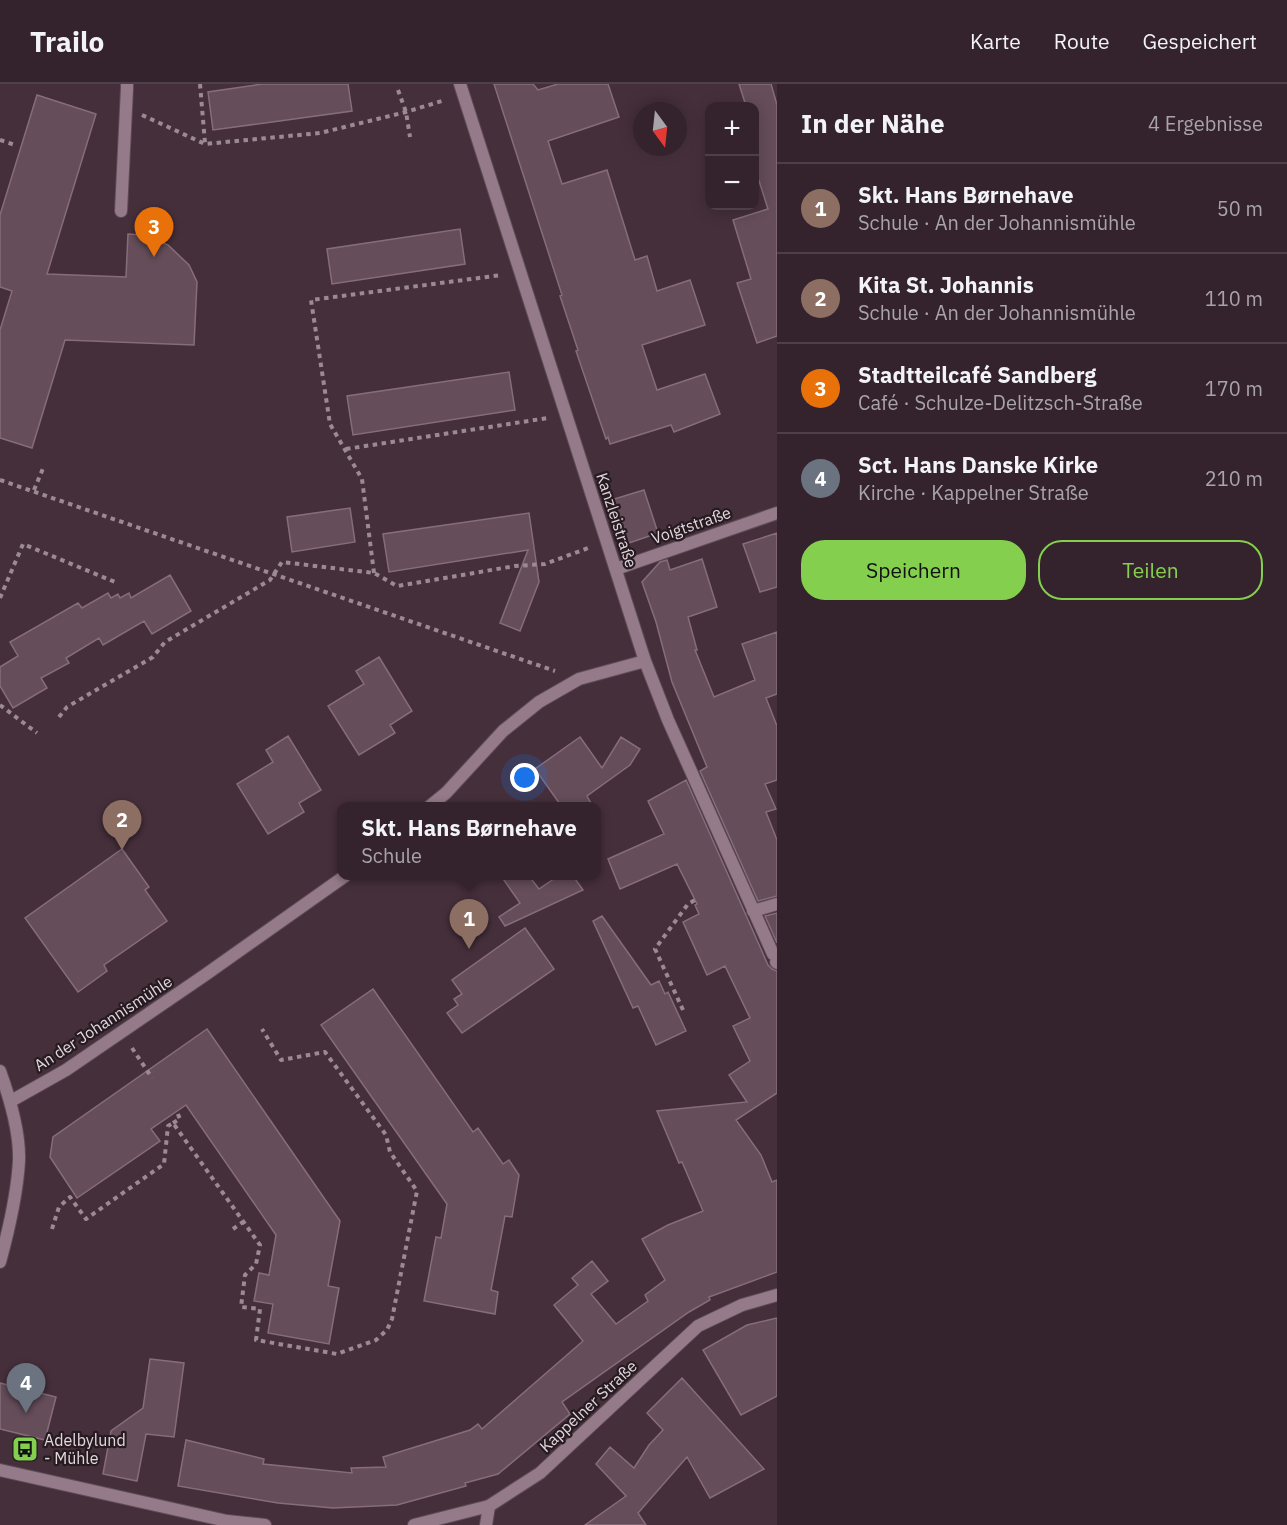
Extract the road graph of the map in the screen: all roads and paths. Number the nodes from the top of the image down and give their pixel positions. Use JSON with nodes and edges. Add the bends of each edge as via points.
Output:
{"nodes":[{"id":1,"x":200,"y":84,"type":"edge"},
{"id":2,"x":127,"y":86,"type":"edge"},
{"id":3,"x":461,"y":89,"type":"edge"},
{"id":4,"x":398,"y":90,"type":"dead end"},
{"id":5,"x":126,"y":108,"type":"junction"},
{"id":6,"x":406,"y":112,"type":"junction"},
{"id":7,"x":410,"y":137,"type":"dead end"},
{"id":8,"x":0,"y":140,"type":"edge"},
{"id":9,"x":15,"y":144,"type":"dead end"},
{"id":10,"x":205,"y":144,"type":"junction"},
{"id":11,"x":121,"y":211,"type":"dead end"},
{"id":12,"x":520,"y":273,"type":"junction"},
{"id":13,"x":566,"y":415,"type":"junction"},
{"id":14,"x":346,"y":449,"type":"junction"},
{"id":15,"x":44,"y":466,"type":"dead end"},
{"id":16,"x":0,"y":480,"type":"edge"},
{"id":17,"x":34,"y":490,"type":"junction"},
{"id":18,"x":777,"y":513,"type":"edge"},
{"id":19,"x":607,"y":542,"type":"junction"},
{"id":20,"x":616,"y":569,"type":"junction"},
{"id":21,"x":374,"y":573,"type":"junction"},
{"id":22,"x":274,"y":575,"type":"junction"},
{"id":23,"x":115,"y":582,"type":"dead end"},
{"id":24,"x":1,"y":594,"type":"edge"},
{"id":25,"x":645,"y":661,"type":"junction"},
{"id":26,"x":579,"y":679,"type":"junction"},
{"id":27,"x":0,"y":705,"type":"edge"},
{"id":28,"x":58,"y":717,"type":"dead end"},
{"id":29,"x":37,"y":733,"type":"dead end"},
{"id":30,"x":436,"y":802,"type":"edge"},
{"id":31,"x":339,"y":880,"type":"edge"},
{"id":32,"x":695,"y":900,"type":"dead end"},
{"id":33,"x":777,"y":904,"type":"edge"},
{"id":34,"x":753,"y":911,"type":"junction"},
{"id":35,"x":776,"y":960,"type":"edge"},
{"id":36,"x":683,"y":1010,"type":"dead end"},
{"id":37,"x":262,"y":1029,"type":"dead end"},
{"id":38,"x":121,"y":1032,"type":"junction"},
{"id":39,"x":0,"y":1071,"type":"edge"},
{"id":40,"x":152,"y":1078,"type":"dead end"},
{"id":41,"x":11,"y":1101,"type":"junction"},
{"id":42,"x":177,"y":1112,"type":"dead end"},
{"id":43,"x":173,"y":1123,"type":"junction"},
{"id":44,"x":243,"y":1222,"type":"junction"},
{"id":45,"x":52,"y":1228,"type":"dead end"},
{"id":46,"x":233,"y":1229,"type":"dead end"},
{"id":47,"x":0,"y":1262,"type":"edge"},
{"id":48,"x":777,"y":1295,"type":"edge"},
{"id":49,"x":0,"y":1470,"type":"edge"},
{"id":50,"x":489,"y":1506,"type":"junction"},
{"id":51,"x":265,"y":1525,"type":"edge"},
{"id":52,"x":414,"y":1525,"type":"edge"},
{"id":53,"x":486,"y":1525,"type":"edge"}],
"edges":[{"from":1,"to":10,"type":"path"},
{"from":2,"to":5,"type":"street"},
{"from":3,"to":6,"type":"path"},
{"from":3,"to":12,"type":"street","name":"Kanzleistraße"},
{"from":4,"to":6,"type":"path"},
{"from":5,"to":10,"type":"path"},
{"from":5,"to":11,"type":"street"},
{"from":6,"to":7,"type":"path"},
{"from":6,"to":10,"type":"path","via":[[320,133]]},
{"from":8,"to":9,"type":"path"},
{"from":12,"to":13,"type":"street","name":"Kanzleistraße"},
{"from":12,"to":14,"type":"path","via":[[311,300],[330,424]]},
{"from":13,"to":14,"type":"path"},
{"from":13,"to":19,"type":"street","name":"Kanzleistraße"},
{"from":14,"to":21,"type":"path","via":[[362,479]]},
{"from":15,"to":17,"type":"path"},
{"from":16,"to":17,"type":"path"},
{"from":17,"to":22,"type":"path"},
{"from":18,"to":20,"type":"street","name":"Voigtstraße"},
{"from":19,"to":20,"type":"street","name":"Kanzleistraße"},
{"from":19,"to":21,"type":"path","via":[[545,564],[397,586]]},
{"from":20,"to":25,"type":"street","name":"Kanzleistraße"},
{"from":21,"to":22,"type":"path","via":[[282,562]]},
{"from":22,"to":26,"type":"path"},
{"from":22,"to":28,"type":"path","via":[[165,642],[153,657],[67,707]]},
{"from":23,"to":24,"type":"path","via":[[23,544]]},
{"from":25,"to":26,"type":"street"},
{"from":25,"to":34,"type":"street","name":"Kanzleistraße"},
{"from":26,"to":30,"type":"street","via":[[539,702],[503,731]]},
{"from":27,"to":29,"type":"path"},
{"from":31,"to":38,"type":"street","name":"An der Johannismühle"},
{"from":32,"to":36,"type":"path","via":[[655,949]]},
{"from":33,"to":34,"type":"street"},
{"from":34,"to":35,"type":"street","name":"Kanzleistraße"},
{"from":37,"to":44,"type":"path","via":[[281,1060],[325,1052],[386,1135],[390,1152],[417,1191],[387,1330],[376,1340],[337,1354],[256,1340],[260,1309],[241,1307],[245,1275],[256,1264],[260,1245]]},
{"from":38,"to":40,"type":"path"},
{"from":38,"to":41,"type":"street","name":"An der Johannismühle"},
{"from":39,"to":41,"type":"street"},
{"from":41,"to":47,"type":"street","via":[[19,1160],[12,1220]]},
{"from":42,"to":43,"type":"path","via":[[180,1119]]},
{"from":43,"to":44,"type":"path"},
{"from":43,"to":45,"type":"path","via":[[168,1126],[164,1164],[86,1218],[70,1197],[59,1207]]},
{"from":44,"to":46,"type":"path"},
{"from":48,"to":50,"type":"street","name":"Kappelner Straße","via":[[742,1305],[698,1326],[540,1473]]},
{"from":49,"to":51,"type":"street","via":[[227,1521]]},
{"from":50,"to":52,"type":"street","name":"Kappelner Straße"},
{"from":50,"to":53,"type":"street"}]}
